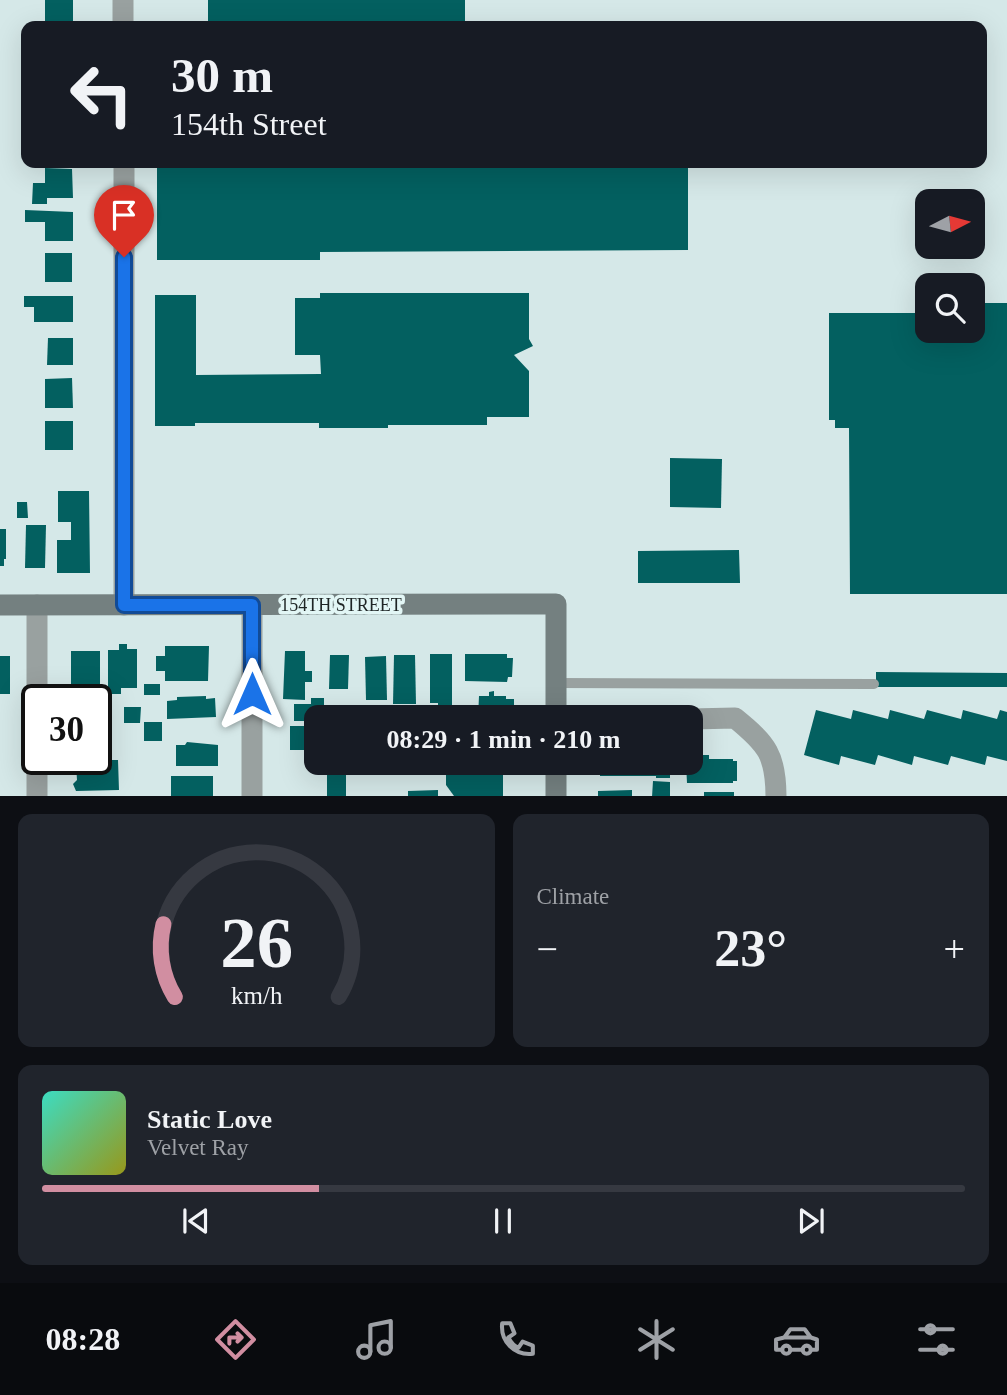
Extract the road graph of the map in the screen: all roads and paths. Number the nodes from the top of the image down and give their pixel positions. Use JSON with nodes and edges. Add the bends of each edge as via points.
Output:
{"nodes":[{"id":1,"x":123,"y":0,"type":"edge"},
{"id":2,"x":123,"y":21,"type":"edge"},
{"id":3,"x":124,"y":168,"type":"edge"},
{"id":4,"x":0,"y":605,"type":"edge"},
{"id":5,"x":37,"y":605,"type":"junction"},
{"id":6,"x":124,"y":605,"type":"junction"},
{"id":7,"x":252,"y":605,"type":"junction"},
{"id":8,"x":556,"y":683,"type":"junction"},
{"id":9,"x":37,"y":684,"type":"edge"},
{"id":10,"x":874,"y":684,"type":"dead end"},
{"id":11,"x":556,"y":705,"type":"edge"},
{"id":12,"x":703,"y":719,"type":"edge"},
{"id":13,"x":37,"y":775,"type":"edge"},
{"id":14,"x":556,"y":775,"type":"edge"},
{"id":15,"x":776,"y":790,"type":"edge"},
{"id":16,"x":37,"y":796,"type":"edge"},
{"id":17,"x":251,"y":796,"type":"edge"},
{"id":18,"x":556,"y":796,"type":"edge"}],
"edges":[{"from":1,"to":2,"type":"street"},
{"from":3,"to":6,"type":"street"},
{"from":4,"to":5,"type":"street","name":"154TH STREET"},
{"from":5,"to":6,"type":"street","name":"154TH STREET"},
{"from":5,"to":9,"type":"street"},
{"from":6,"to":7,"type":"street","name":"154TH STREET"},
{"from":7,"to":8,"type":"street","name":"154TH STREET","via":[[556,604]]},
{"from":7,"to":17,"type":"street"},
{"from":8,"to":10,"type":"lane"},
{"from":8,"to":11,"type":"street"},
{"from":12,"to":15,"type":"street","via":[[735,718],[762,742],[772,758]]},
{"from":13,"to":16,"type":"street"},
{"from":14,"to":18,"type":"street"}]}
